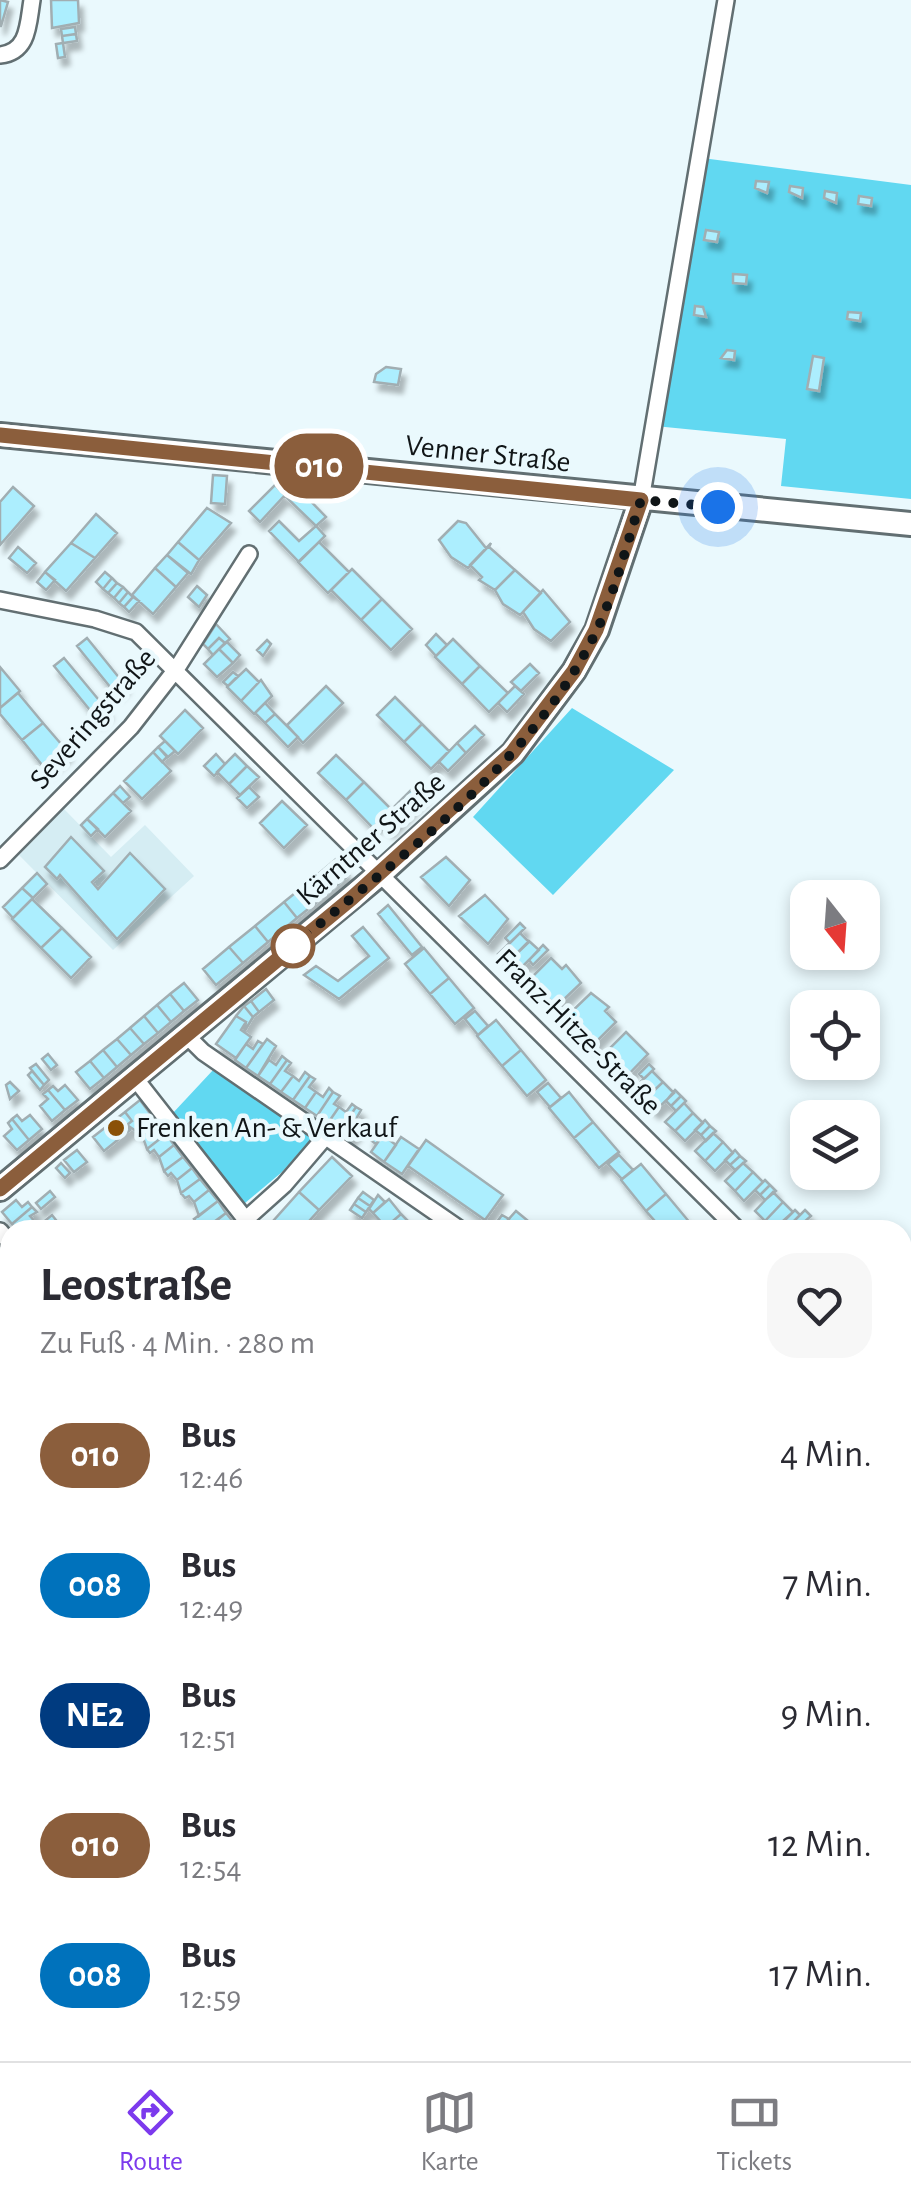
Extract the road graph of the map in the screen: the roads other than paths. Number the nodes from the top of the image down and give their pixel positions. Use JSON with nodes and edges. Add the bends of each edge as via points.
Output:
{"nodes":[{"id":1,"x":32,"y":0,"type":"edge"},
{"id":2,"x":726,"y":0,"type":"edge"},
{"id":3,"x":8,"y":53,"type":"edge"},
{"id":4,"x":0,"y":434,"type":"edge"},
{"id":5,"x":641,"y":500,"type":"junction"},
{"id":6,"x":911,"y":524,"type":"edge"},
{"id":7,"x":249,"y":554,"type":"dead end"},
{"id":8,"x":0,"y":600,"type":"edge"},
{"id":9,"x":176,"y":668,"type":"junction"},
{"id":10,"x":0,"y":860,"type":"edge"},
{"id":11,"x":381,"y":873,"type":"junction"},
{"id":12,"x":186,"y":1035,"type":"junction"},
{"id":13,"x":134,"y":1077,"type":"junction"},
{"id":14,"x":326,"y":1136,"type":"junction"},
{"id":15,"x":0,"y":1189,"type":"edge"},
{"id":16,"x":246,"y":1220,"type":"edge"},
{"id":17,"x":254,"y":1220,"type":"edge"},
{"id":18,"x":446,"y":1220,"type":"edge"},
{"id":19,"x":728,"y":1220,"type":"edge"}],
"edges":[{"from":1,"to":3,"type":"street","via":[[25,40]]},
{"from":2,"to":5,"type":"street"},
{"from":4,"to":5,"type":"street","name":"Venner Straße"},
{"from":5,"to":6,"type":"street","name":"Venner Straße"},
{"from":5,"to":11,"type":"street","name":"Kärntner Straße","via":[[596,630],[559,692],[512,753]]},
{"from":7,"to":9,"type":"street","name":"Severingstraße"},
{"from":8,"to":9,"type":"street","name":"Franz-Hitze-Straße","via":[[136,632]]},
{"from":9,"to":10,"type":"street","name":"Severingstraße","via":[[131,727]]},
{"from":9,"to":11,"type":"street","name":"Franz-Hitze-Straße"},
{"from":11,"to":12,"type":"street","name":"Kärntner Straße"},
{"from":11,"to":19,"type":"street","name":"Franz-Hitze-Straße"},
{"from":12,"to":13,"type":"street","name":"Kärntner Straße"},
{"from":12,"to":14,"type":"street"},
{"from":13,"to":15,"type":"street","name":"Kärntner Straße"},
{"from":13,"to":16,"type":"street"},
{"from":14,"to":17,"type":"street"},
{"from":14,"to":18,"type":"street"}]}
